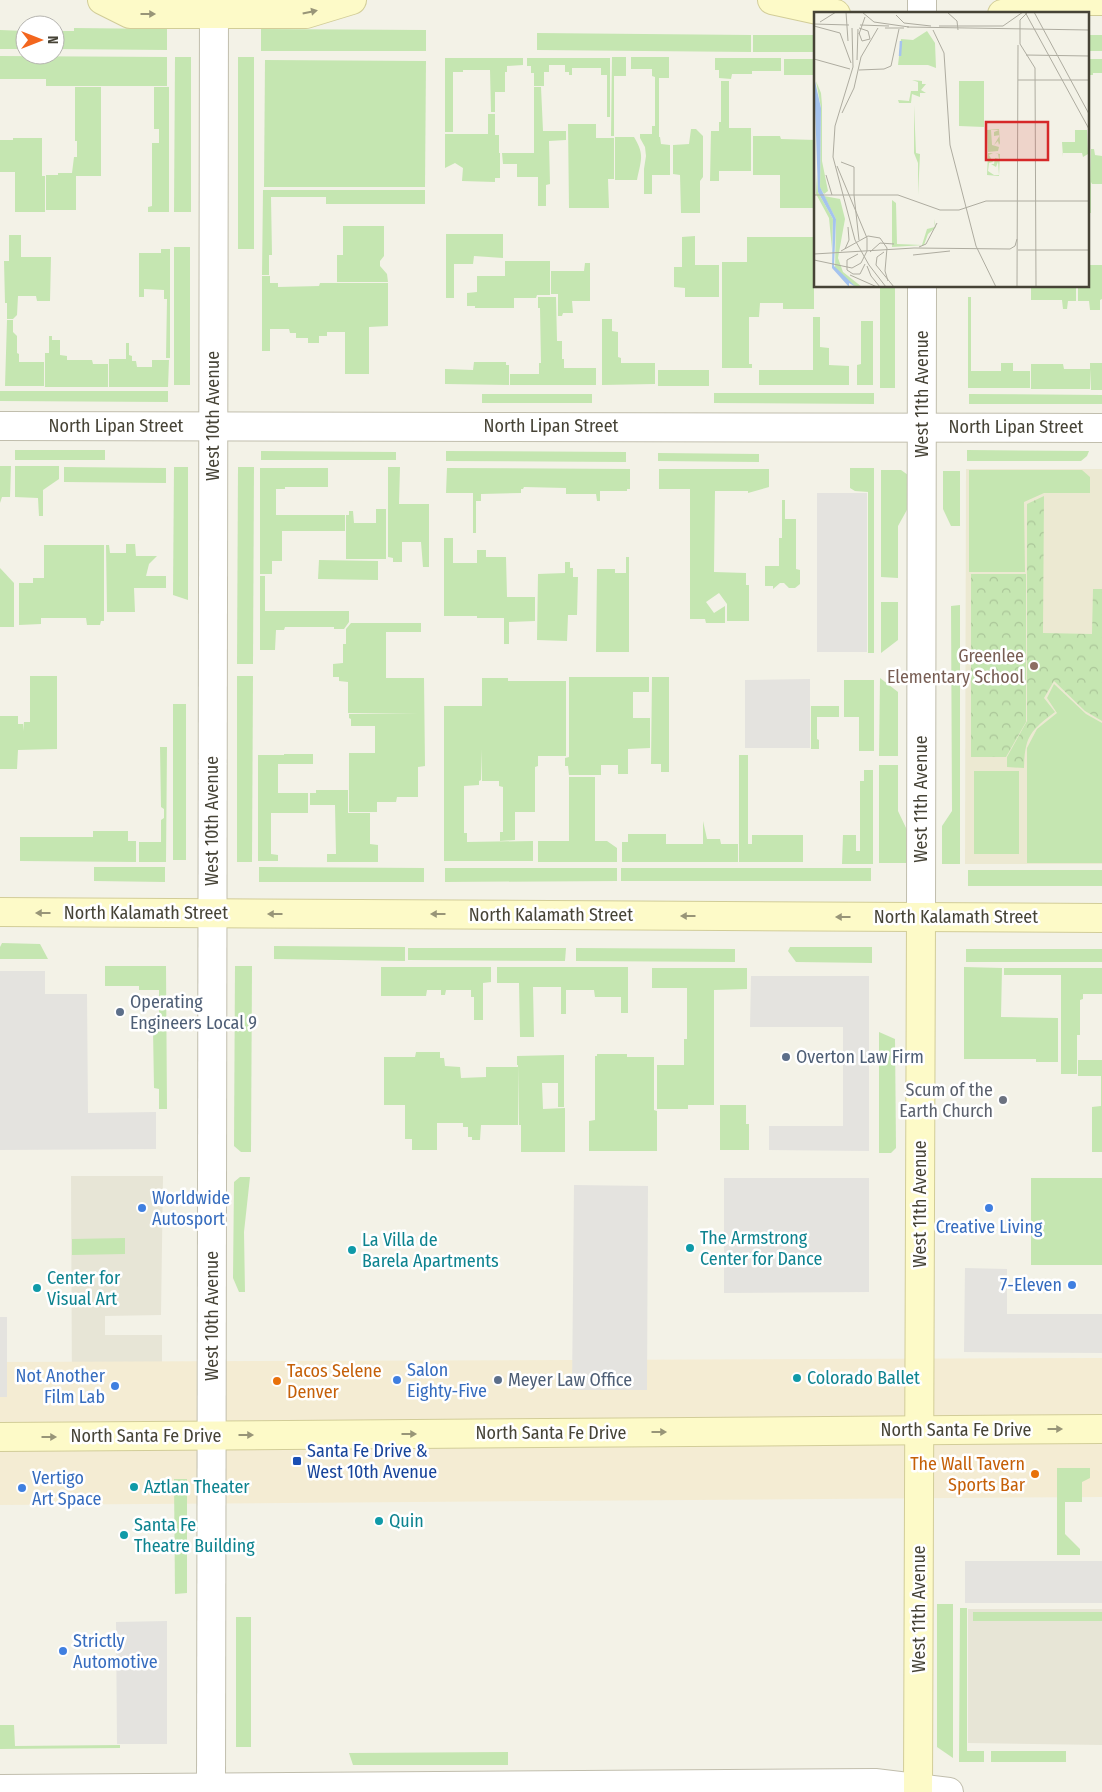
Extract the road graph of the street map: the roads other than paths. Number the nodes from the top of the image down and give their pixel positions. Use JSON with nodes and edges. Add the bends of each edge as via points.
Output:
{"nodes":[{"id":1,"x":102,"y":0,"type":"edge"},
{"id":2,"x":352,"y":0,"type":"edge"},
{"id":3,"x":772,"y":0,"type":"edge"},
{"id":4,"x":1067,"y":0,"type":"edge"},
{"id":5,"x":1102,"y":1,"type":"edge"},
{"id":6,"x":214,"y":7,"type":"edge"},
{"id":7,"x":827,"y":12,"type":"edge"},
{"id":8,"x":1011,"y":12,"type":"edge"},
{"id":9,"x":922,"y":288,"type":"edge"},
{"id":10,"x":0,"y":426,"type":"edge"},
{"id":11,"x":213,"y":426,"type":"junction"},
{"id":12,"x":921,"y":427,"type":"junction"},
{"id":13,"x":1102,"y":428,"type":"edge"},
{"id":14,"x":0,"y":912,"type":"edge"},
{"id":15,"x":212,"y":913,"type":"junction"},
{"id":16,"x":921,"y":917,"type":"junction"},
{"id":17,"x":1102,"y":918,"type":"edge"},
{"id":18,"x":1102,"y":1428,"type":"edge"},
{"id":19,"x":919,"y":1430,"type":"junction"},
{"id":20,"x":211,"y":1436,"type":"junction"},
{"id":21,"x":0,"y":1437,"type":"edge"},
{"id":22,"x":0,"y":1789,"type":"edge"},
{"id":23,"x":210,"y":1790,"type":"edge"},
{"id":24,"x":918,"y":1790,"type":"edge"},
{"id":25,"x":949,"y":1792,"type":"edge"}],
"edges":[{"from":1,"to":6,"type":"main road","one_way":true,"via":[[130,14]]},
{"from":6,"to":2,"type":"main road","one_way":true,"via":[[306,14]]},
{"from":3,"to":7,"type":"main road"},
{"from":4,"to":5,"type":"main road"},
{"from":4,"to":8,"type":"main road"},
{"from":6,"to":11,"type":"street","name":"West 10th Avenue"},
{"from":9,"to":12,"type":"street","name":"West 11th Avenue"},
{"from":10,"to":11,"type":"street","name":"North Lipan Street"},
{"from":11,"to":12,"type":"street","name":"North Lipan Street"},
{"from":11,"to":15,"type":"street","name":"West 10th Avenue"},
{"from":12,"to":13,"type":"street","name":"North Lipan Street"},
{"from":12,"to":16,"type":"street","name":"West 11th Avenue"},
{"from":15,"to":14,"type":"main road","name":"North Kalamath Street","one_way":true},
{"from":16,"to":15,"type":"main road","name":"North Kalamath Street","one_way":true},
{"from":15,"to":20,"type":"street","name":"West 10th Avenue"},
{"from":16,"to":17,"type":"main road","name":"North Kalamath Street"},
{"from":16,"to":19,"type":"main road","name":"West 11th Avenue"},
{"from":19,"to":18,"type":"main road","name":"North Santa Fe Drive","one_way":true},
{"from":20,"to":19,"type":"main road","name":"North Santa Fe Drive","one_way":true},
{"from":19,"to":24,"type":"main road","name":"West 11th Avenue"},
{"from":21,"to":20,"type":"main road","name":"North Santa Fe Drive","one_way":true},
{"from":20,"to":23,"type":"street","name":"West 10th Avenue"},
{"from":22,"to":23,"type":"street"},
{"from":23,"to":24,"type":"street","via":[[875,1783]]},
{"from":24,"to":25,"type":"street"}]}
